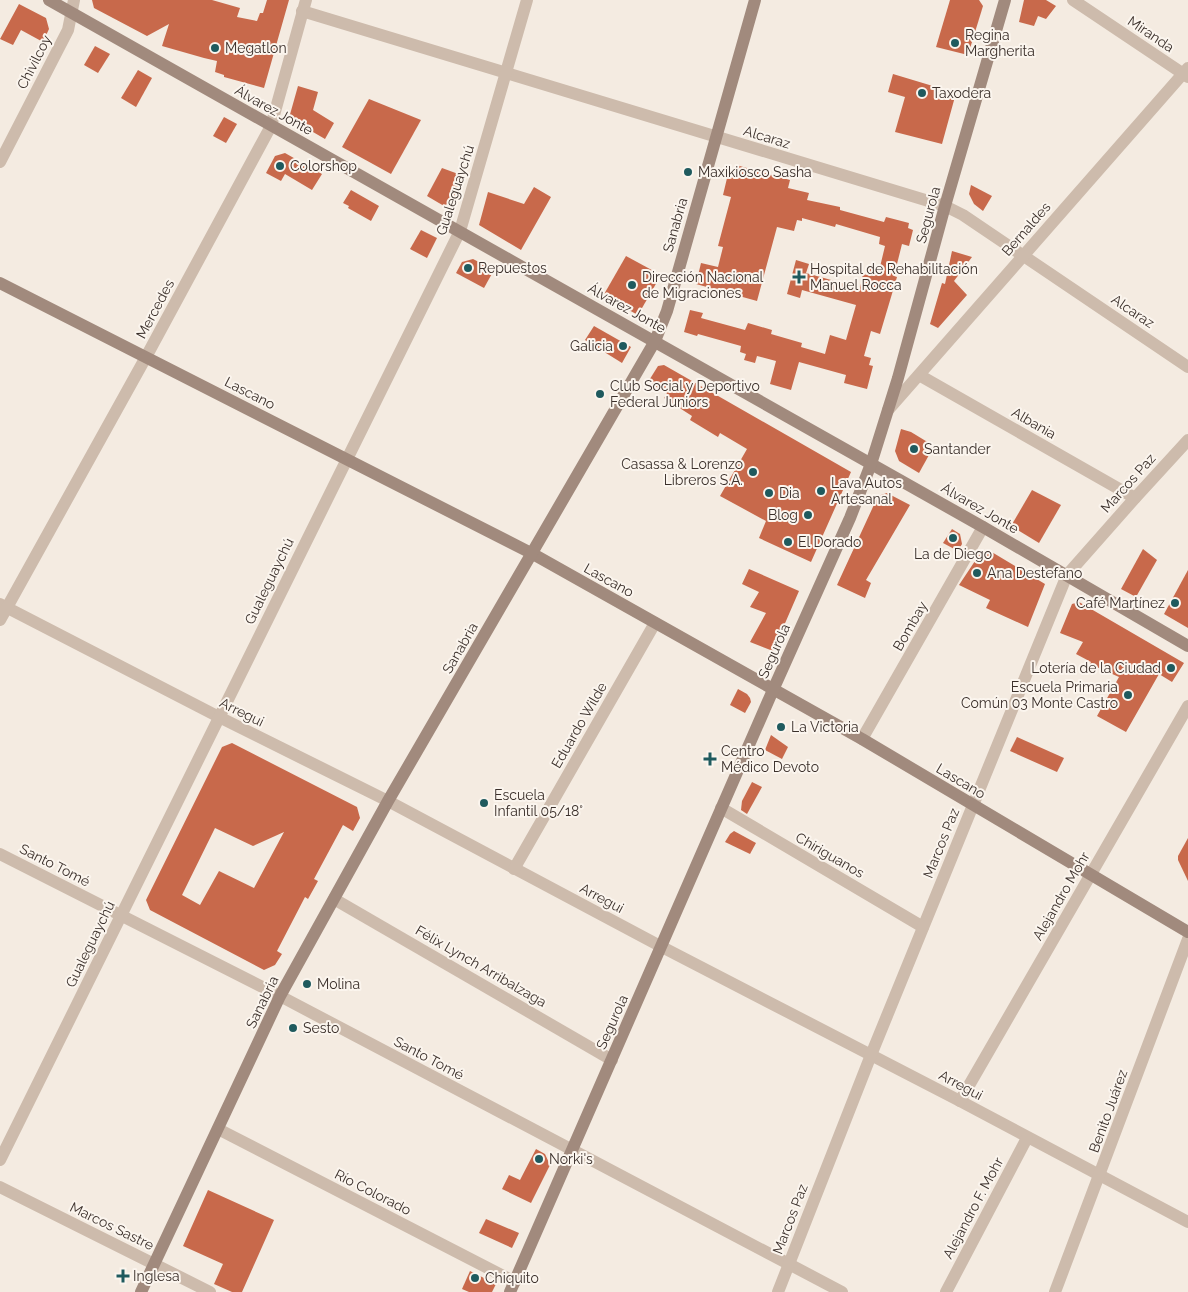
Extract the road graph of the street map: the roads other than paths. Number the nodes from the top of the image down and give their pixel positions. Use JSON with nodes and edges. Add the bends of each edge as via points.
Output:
{"nodes":[{"id":1,"x":49,"y":0,"type":"edge"},
{"id":2,"x":526,"y":0,"type":"edge"},
{"id":3,"x":755,"y":0,"type":"edge"},
{"id":4,"x":1005,"y":0,"type":"edge"},
{"id":5,"x":1073,"y":0,"type":"edge"},
{"id":6,"x":304,"y":5,"type":"edge"},
{"id":7,"x":73,"y":6,"type":"edge"},
{"id":8,"x":506,"y":72,"type":"junction"},
{"id":9,"x":1186,"y":73,"type":"edge"},
{"id":10,"x":272,"y":126,"type":"junction"},
{"id":11,"x":716,"y":137,"type":"junction"},
{"id":12,"x":0,"y":162,"type":"edge"},
{"id":13,"x":945,"y":206,"type":"junction"},
{"id":14,"x":460,"y":231,"type":"junction"},
{"id":15,"x":1023,"y":256,"type":"junction"},
{"id":16,"x":0,"y":283,"type":"edge"},
{"id":17,"x":655,"y":341,"type":"junction"},
{"id":18,"x":146,"y":357,"type":"junction"},
{"id":19,"x":1188,"y":366,"type":"edge"},
{"id":20,"x":919,"y":375,"type":"junction"},
{"id":21,"x":887,"y":410,"type":"junction"},
{"id":22,"x":1188,"y":440,"type":"edge"},
{"id":23,"x":346,"y":459,"type":"junction"},
{"id":24,"x":871,"y":464,"type":"junction"},
{"id":25,"x":1134,"y":498,"type":"junction"},
{"id":26,"x":984,"y":527,"type":"junction"},
{"id":27,"x":532,"y":554,"type":"junction"},
{"id":28,"x":1067,"y":575,"type":"junction"},
{"id":29,"x":3,"y":606,"type":"edge"},
{"id":30,"x":0,"y":620,"type":"edge"},
{"id":31,"x":655,"y":623,"type":"junction"},
{"id":32,"x":1188,"y":646,"type":"edge"},
{"id":33,"x":773,"y":690,"type":"junction"},
{"id":34,"x":1188,"y":706,"type":"edge"},
{"id":35,"x":219,"y":717,"type":"junction"},
{"id":36,"x":862,"y":739,"type":"junction"},
{"id":37,"x":388,"y":801,"type":"junction"},
{"id":38,"x":973,"y":805,"type":"junction"},
{"id":39,"x":721,"y":808,"type":"junction"},
{"id":40,"x":0,"y":854,"type":"edge"},
{"id":41,"x":514,"y":869,"type":"junction"},
{"id":42,"x":1091,"y":875,"type":"junction"},
{"id":43,"x":334,"y":899,"type":"junction"},
{"id":44,"x":120,"y":915,"type":"junction"},
{"id":45,"x":923,"y":927,"type":"junction"},
{"id":46,"x":1188,"y":932,"type":"edge"},
{"id":47,"x":1188,"y":939,"type":"edge"},
{"id":48,"x":662,"y":947,"type":"junction"},
{"id":49,"x":280,"y":996,"type":"junction"},
{"id":50,"x":871,"y":1055,"type":"junction"},
{"id":51,"x":612,"y":1060,"type":"junction"},
{"id":52,"x":960,"y":1101,"type":"junction"},
{"id":53,"x":218,"y":1129,"type":"junction"},
{"id":54,"x":1028,"y":1138,"type":"junction"},
{"id":55,"x":573,"y":1151,"type":"junction"},
{"id":56,"x":0,"y":1160,"type":"edge"},
{"id":57,"x":1100,"y":1175,"type":"junction"},
{"id":58,"x":0,"y":1187,"type":"edge"},
{"id":59,"x":1188,"y":1222,"type":"edge"},
{"id":60,"x":154,"y":1264,"type":"junction"},
{"id":61,"x":789,"y":1264,"type":"junction"},
{"id":62,"x":513,"y":1287,"type":"edge"},
{"id":63,"x":141,"y":1292,"type":"edge"},
{"id":64,"x":210,"y":1292,"type":"edge"},
{"id":65,"x":778,"y":1292,"type":"edge"},
{"id":66,"x":842,"y":1292,"type":"edge"},
{"id":67,"x":946,"y":1292,"type":"edge"},
{"id":68,"x":1055,"y":1292,"type":"edge"}],
"edges":[{"from":1,"to":7,"type":"street","name":"Álvarez Jonte"},
{"from":2,"to":8,"type":"street","name":"Gualeguaychú"},
{"from":3,"to":11,"type":"street","name":"Sanabria"},
{"from":4,"to":13,"type":"street","name":"Segurola"},
{"from":5,"to":9,"type":"street","name":"Miranda"},
{"from":6,"to":8,"type":"street","name":"Alcaraz"},
{"from":6,"to":10,"type":"street","name":"Mercedes"},
{"from":7,"to":10,"type":"street","name":"Álvarez Jonte"},
{"from":7,"to":12,"type":"street","name":"Chivilcoy","via":[[68,30]]},
{"from":8,"to":11,"type":"street","name":"Alcaraz"},
{"from":8,"to":14,"type":"street","name":"Gualeguaychú"},
{"from":9,"to":15,"type":"street","name":"Bernaldes"},
{"from":10,"to":14,"type":"street","name":"Álvarez Jonte"},
{"from":10,"to":18,"type":"street","name":"Mercedes"},
{"from":11,"to":13,"type":"street","name":"Alcaraz"},
{"from":11,"to":17,"type":"street","name":"Sanabria","via":[[667,311]]},
{"from":13,"to":15,"type":"street","name":"Alcaraz"},
{"from":13,"to":21,"type":"street","name":"Segurola","via":[[911,335]]},
{"from":14,"to":17,"type":"street","name":"Álvarez Jonte"},
{"from":14,"to":23,"type":"street","name":"Gualeguaychú"},
{"from":15,"to":19,"type":"street","name":"Alcaraz"},
{"from":15,"to":20,"type":"street","name":"Bernaldes"},
{"from":16,"to":18,"type":"street","name":"Lascano"},
{"from":17,"to":24,"type":"street","name":"Álvarez Jonte"},
{"from":17,"to":27,"type":"street","name":"Sanabria"},
{"from":18,"to":23,"type":"street","name":"Lascano"},
{"from":18,"to":29,"type":"street","name":"Mercedes"},
{"from":20,"to":21,"type":"street","name":"Bernaldes"},
{"from":20,"to":25,"type":"street","name":"Albania"},
{"from":21,"to":24,"type":"street","name":"Segurola"},
{"from":22,"to":25,"type":"street","name":"Marcos Paz"},
{"from":23,"to":27,"type":"street","name":"Lascano"},
{"from":23,"to":35,"type":"street","name":"Gualeguaychú"},
{"from":24,"to":26,"type":"street","name":"Álvarez Jonte"},
{"from":24,"to":33,"type":"street","name":"Segurola"},
{"from":25,"to":28,"type":"street","name":"Marcos Paz"},
{"from":26,"to":28,"type":"street","name":"Álvarez Jonte"},
{"from":26,"to":36,"type":"street","name":"Bombay"},
{"from":27,"to":31,"type":"street","name":"Lascano"},
{"from":27,"to":37,"type":"street","name":"Sanabria"},
{"from":28,"to":32,"type":"street","name":"Álvarez Jonte"},
{"from":28,"to":38,"type":"street","name":"Marcos Paz"},
{"from":29,"to":30,"type":"street","name":"Mercedes"},
{"from":29,"to":35,"type":"street","name":"Arregui"},
{"from":31,"to":33,"type":"street","name":"Lascano"},
{"from":31,"to":41,"type":"street","name":"Eduardo Wilde"},
{"from":33,"to":36,"type":"street","name":"Lascano"},
{"from":33,"to":39,"type":"street","name":"Segurola"},
{"from":34,"to":42,"type":"street","name":"Alejandro Mohr"},
{"from":35,"to":37,"type":"street","name":"Arregui"},
{"from":35,"to":44,"type":"street","name":"Gualeguaychú"},
{"from":36,"to":38,"type":"street","name":"Lascano"},
{"from":37,"to":41,"type":"street","name":"Arregui"},
{"from":37,"to":43,"type":"street","name":"Sanabria"},
{"from":38,"to":42,"type":"street","name":"Lascano"},
{"from":38,"to":45,"type":"street","name":"Marcos Paz"},
{"from":39,"to":45,"type":"street","name":"Chiriguanos"},
{"from":39,"to":48,"type":"street","name":"Segurola"},
{"from":40,"to":44,"type":"street","name":"Santo Tomé"},
{"from":41,"to":48,"type":"street","name":"Arregui"},
{"from":42,"to":46,"type":"street","name":"Lascano"},
{"from":42,"to":52,"type":"street","name":"Alejandro Mohr"},
{"from":43,"to":49,"type":"street","name":"Sanabria"},
{"from":43,"to":51,"type":"street","name":"Félix Lynch Arribalzaga"},
{"from":44,"to":49,"type":"street","name":"Santo Tomé"},
{"from":44,"to":56,"type":"street","name":"Gualeguaychú"},
{"from":45,"to":50,"type":"street","name":"Marcos Paz"},
{"from":47,"to":57,"type":"street","name":"Benito Juárez"},
{"from":48,"to":50,"type":"street","name":"Arregui"},
{"from":48,"to":51,"type":"street","name":"Segurola"},
{"from":49,"to":53,"type":"street","name":"Sanabria"},
{"from":49,"to":55,"type":"street","name":"Santo Tomé"},
{"from":50,"to":52,"type":"street","name":"Arregui"},
{"from":50,"to":61,"type":"street","name":"Marcos Paz"},
{"from":51,"to":55,"type":"street","name":"Segurola"},
{"from":52,"to":54,"type":"street","name":"Arregui"},
{"from":53,"to":60,"type":"street","name":"Sanabria"},
{"from":53,"to":62,"type":"street","name":"Río Colorado"},
{"from":54,"to":57,"type":"street","name":"Arregui"},
{"from":54,"to":67,"type":"street","name":"Alejandro F. Mohr"},
{"from":55,"to":61,"type":"street","name":"Santo Tomé"},
{"from":55,"to":62,"type":"street","name":"Segurola"},
{"from":57,"to":59,"type":"street","name":"Arregui"},
{"from":57,"to":68,"type":"street","name":"Benito Juárez"},
{"from":58,"to":60,"type":"street","name":"Marcos Sastre"},
{"from":60,"to":63,"type":"street","name":"Sanabria"},
{"from":60,"to":64,"type":"street","name":"Marcos Sastre"},
{"from":61,"to":65,"type":"street","name":"Marcos Paz"},
{"from":61,"to":66,"type":"street","name":"Santo Tomé"}]}
